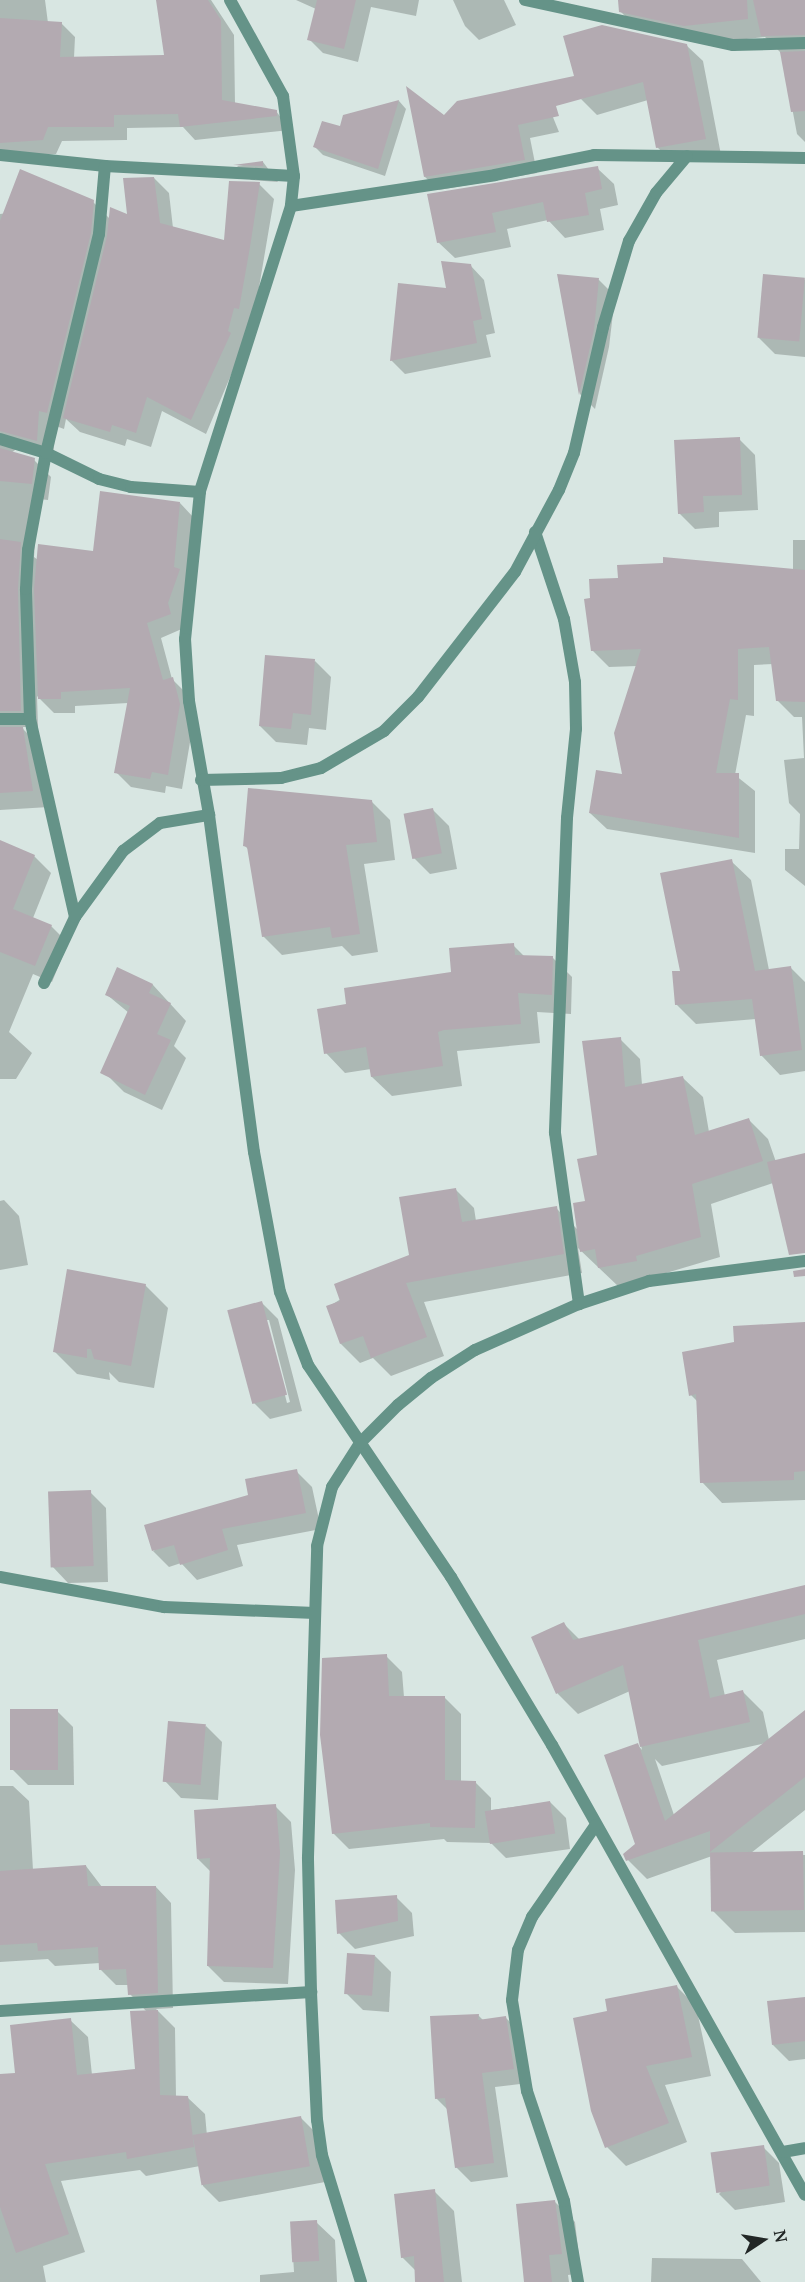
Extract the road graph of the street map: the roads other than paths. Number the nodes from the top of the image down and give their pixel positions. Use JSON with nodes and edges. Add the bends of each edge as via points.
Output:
{"nodes":[{"id":1,"x":230,"y":0,"type":"edge"},
{"id":2,"x":525,"y":0,"type":"edge"},
{"id":3,"x":805,"y":43,"type":"edge"},
{"id":4,"x":0,"y":155,"type":"edge"},
{"id":5,"x":687,"y":156,"type":"junction"},
{"id":6,"x":805,"y":158,"type":"edge"},
{"id":7,"x":105,"y":166,"type":"junction"},
{"id":8,"x":294,"y":176,"type":"junction"},
{"id":9,"x":291,"y":207,"type":"junction"},
{"id":10,"x":0,"y":439,"type":"edge"},
{"id":11,"x":46,"y":453,"type":"junction"},
{"id":12,"x":200,"y":492,"type":"junction"},
{"id":13,"x":536,"y":532,"type":"junction"},
{"id":14,"x":0,"y":719,"type":"edge"},
{"id":15,"x":30,"y":719,"type":"junction"},
{"id":16,"x":201,"y":780,"type":"junction"},
{"id":17,"x":209,"y":815,"type":"junction"},
{"id":18,"x":75,"y":916,"type":"junction"},
{"id":19,"x":44,"y":983,"type":"dead end"},
{"id":20,"x":805,"y":1261,"type":"edge"},
{"id":21,"x":579,"y":1304,"type":"junction"},
{"id":22,"x":360,"y":1443,"type":"junction"},
{"id":23,"x":0,"y":1577,"type":"edge"},
{"id":24,"x":315,"y":1613,"type":"junction"},
{"id":25,"x":595,"y":1826,"type":"junction"},
{"id":26,"x":311,"y":1992,"type":"junction"},
{"id":27,"x":0,"y":2011,"type":"edge"},
{"id":28,"x":805,"y":2148,"type":"edge"},
{"id":29,"x":783,"y":2152,"type":"junction"},
{"id":30,"x":805,"y":2195,"type":"edge"},
{"id":31,"x":361,"y":2282,"type":"edge"},
{"id":32,"x":578,"y":2282,"type":"edge"}],
"edges":[{"from":1,"to":8,"type":"street","via":[[283,96]]},
{"from":2,"to":3,"type":"street","via":[[733,45]]},
{"from":4,"to":7,"type":"street"},
{"from":5,"to":6,"type":"street"},
{"from":5,"to":9,"type":"street","via":[[594,155]]},
{"from":5,"to":13,"type":"street","via":[[656,193],[628,241],[574,453],[560,490]]},
{"from":7,"to":8,"type":"street"},
{"from":7,"to":11,"type":"street","via":[[90,278]]},
{"from":8,"to":9,"type":"street"},
{"from":9,"to":12,"type":"street"},
{"from":10,"to":11,"type":"street"},
{"from":11,"to":12,"type":"street","via":[[99,479],[132,487]]},
{"from":11,"to":15,"type":"street","via":[[28,550],[25,629]]},
{"from":12,"to":16,"type":"street","via":[[185,639],[189,701]]},
{"from":13,"to":16,"type":"street","via":[[515,572],[418,696],[384,731],[321,768],[281,778]]},
{"from":13,"to":21,"type":"street","via":[[564,619],[575,682],[576,729],[567,818],[555,1132]]},
{"from":14,"to":15,"type":"street"},
{"from":15,"to":18,"type":"street"},
{"from":16,"to":17,"type":"street"},
{"from":17,"to":18,"type":"street","via":[[160,823],[123,851]]},
{"from":17,"to":22,"type":"street","via":[[254,1152],[280,1292],[308,1365]]},
{"from":18,"to":19,"type":"street"},
{"from":20,"to":21,"type":"street","via":[[648,1281]]},
{"from":21,"to":22,"type":"street","via":[[475,1350],[439,1372]]},
{"from":22,"to":24,"type":"street","via":[[332,1487],[317,1546]]},
{"from":22,"to":25,"type":"street","via":[[451,1577],[552,1745]]},
{"from":23,"to":24,"type":"street","via":[[164,1607]]},
{"from":24,"to":26,"type":"street","via":[[308,1857]]},
{"from":25,"to":29,"type":"street"},
{"from":25,"to":32,"type":"street","via":[[532,1917],[518,1950],[512,2000],[528,2091],[564,2201]]},
{"from":26,"to":27,"type":"street"},
{"from":26,"to":31,"type":"street","via":[[322,2155]]},
{"from":28,"to":29,"type":"street"},
{"from":29,"to":30,"type":"street"}]}
